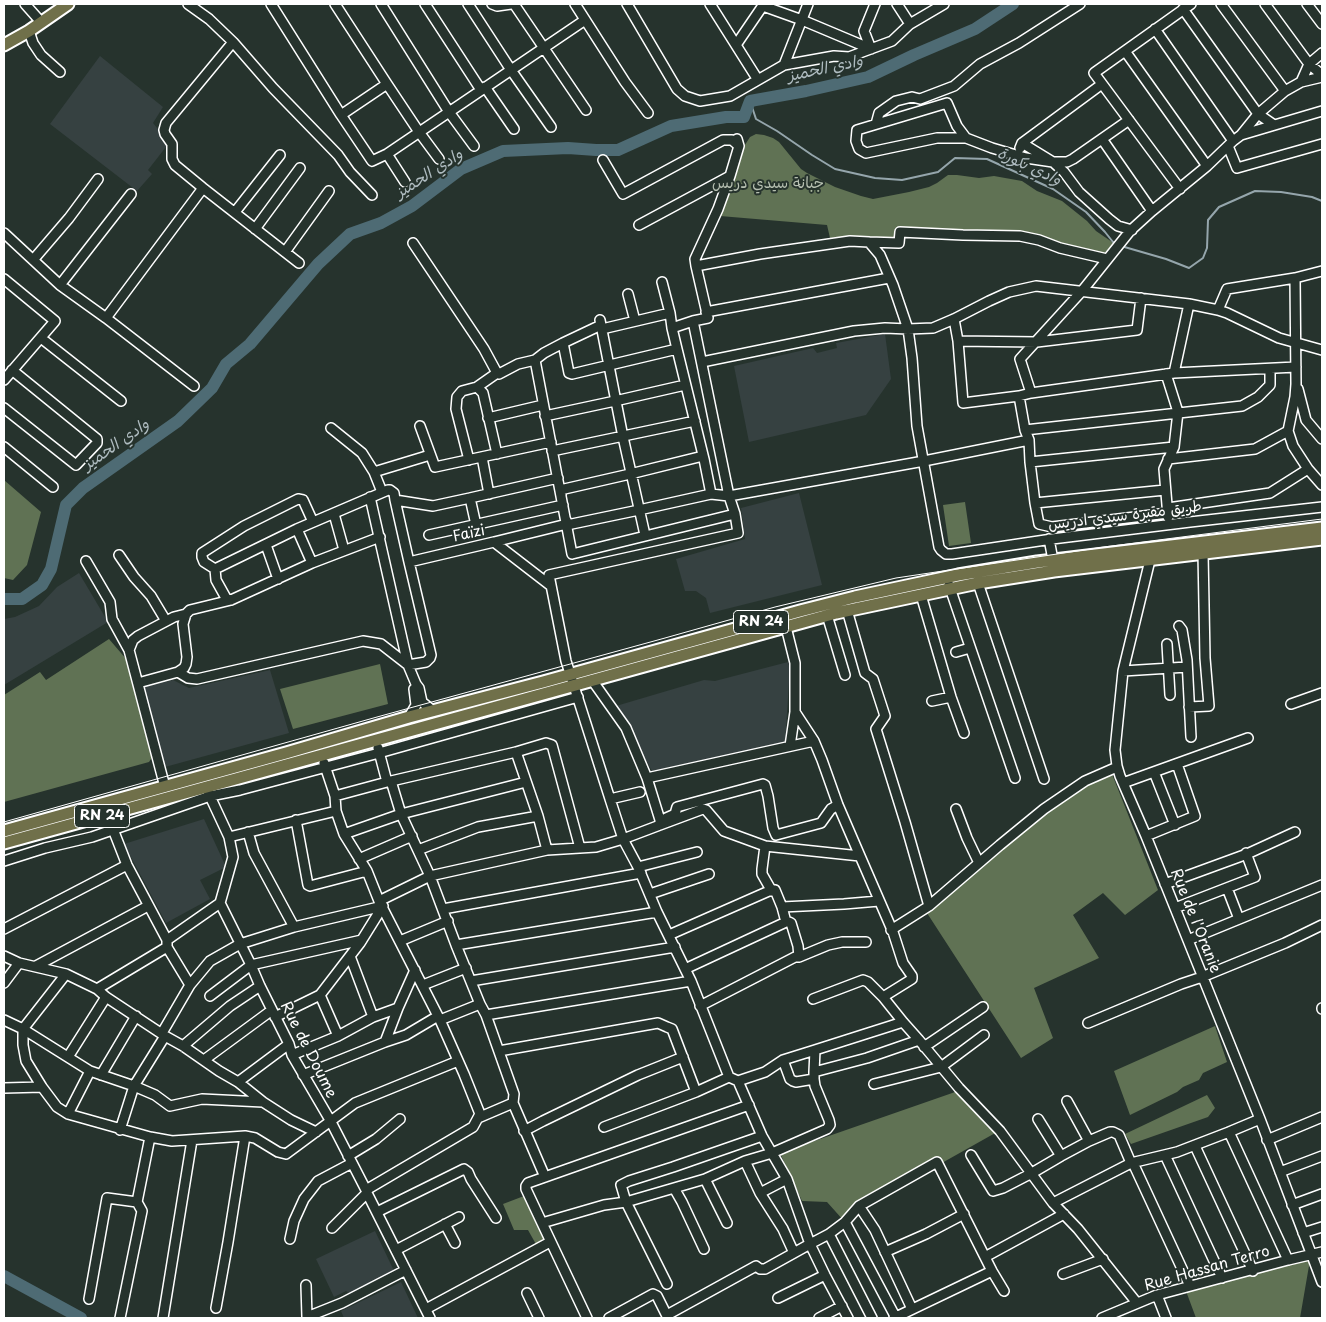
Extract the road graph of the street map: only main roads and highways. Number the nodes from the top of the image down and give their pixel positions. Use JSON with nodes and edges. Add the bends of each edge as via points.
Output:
{"nodes":[{"id":1,"x":68,"y":4,"type":"edge"},
{"id":2,"x":4,"y":45,"type":"edge"},
{"id":3,"x":1322,"y":528,"type":"edge"},
{"id":4,"x":1322,"y":539,"type":"edge"},
{"id":5,"x":948,"y":583,"type":"junction"},
{"id":6,"x":573,"y":679,"type":"junction"},
{"id":7,"x":207,"y":785,"type":"junction"},
{"id":8,"x":4,"y":831,"type":"edge"},
{"id":9,"x":4,"y":843,"type":"edge"}],
"edges":[{"from":1,"to":2,"type":"main road"},
{"from":3,"to":5,"type":"main road","number":"RN 24","via":[[1053,560]]},
{"from":4,"to":5,"type":"main road","number":"RN 24","via":[[978,583]]},
{"from":5,"to":6,"type":"main road","number":"RN 24","via":[[855,597]]},
{"from":5,"to":6,"type":"main road","number":"RN 24","via":[[921,595],[827,615],[592,680]]},
{"from":6,"to":7,"type":"main road","number":"RN 24","via":[[376,740]]},
{"from":6,"to":7,"type":"main road","number":"RN 24","via":[[409,717]]},
{"from":7,"to":8,"type":"main road","number":"RN 24","via":[[164,787]]},
{"from":7,"to":9,"type":"main road","number":"RN 24"}]}
